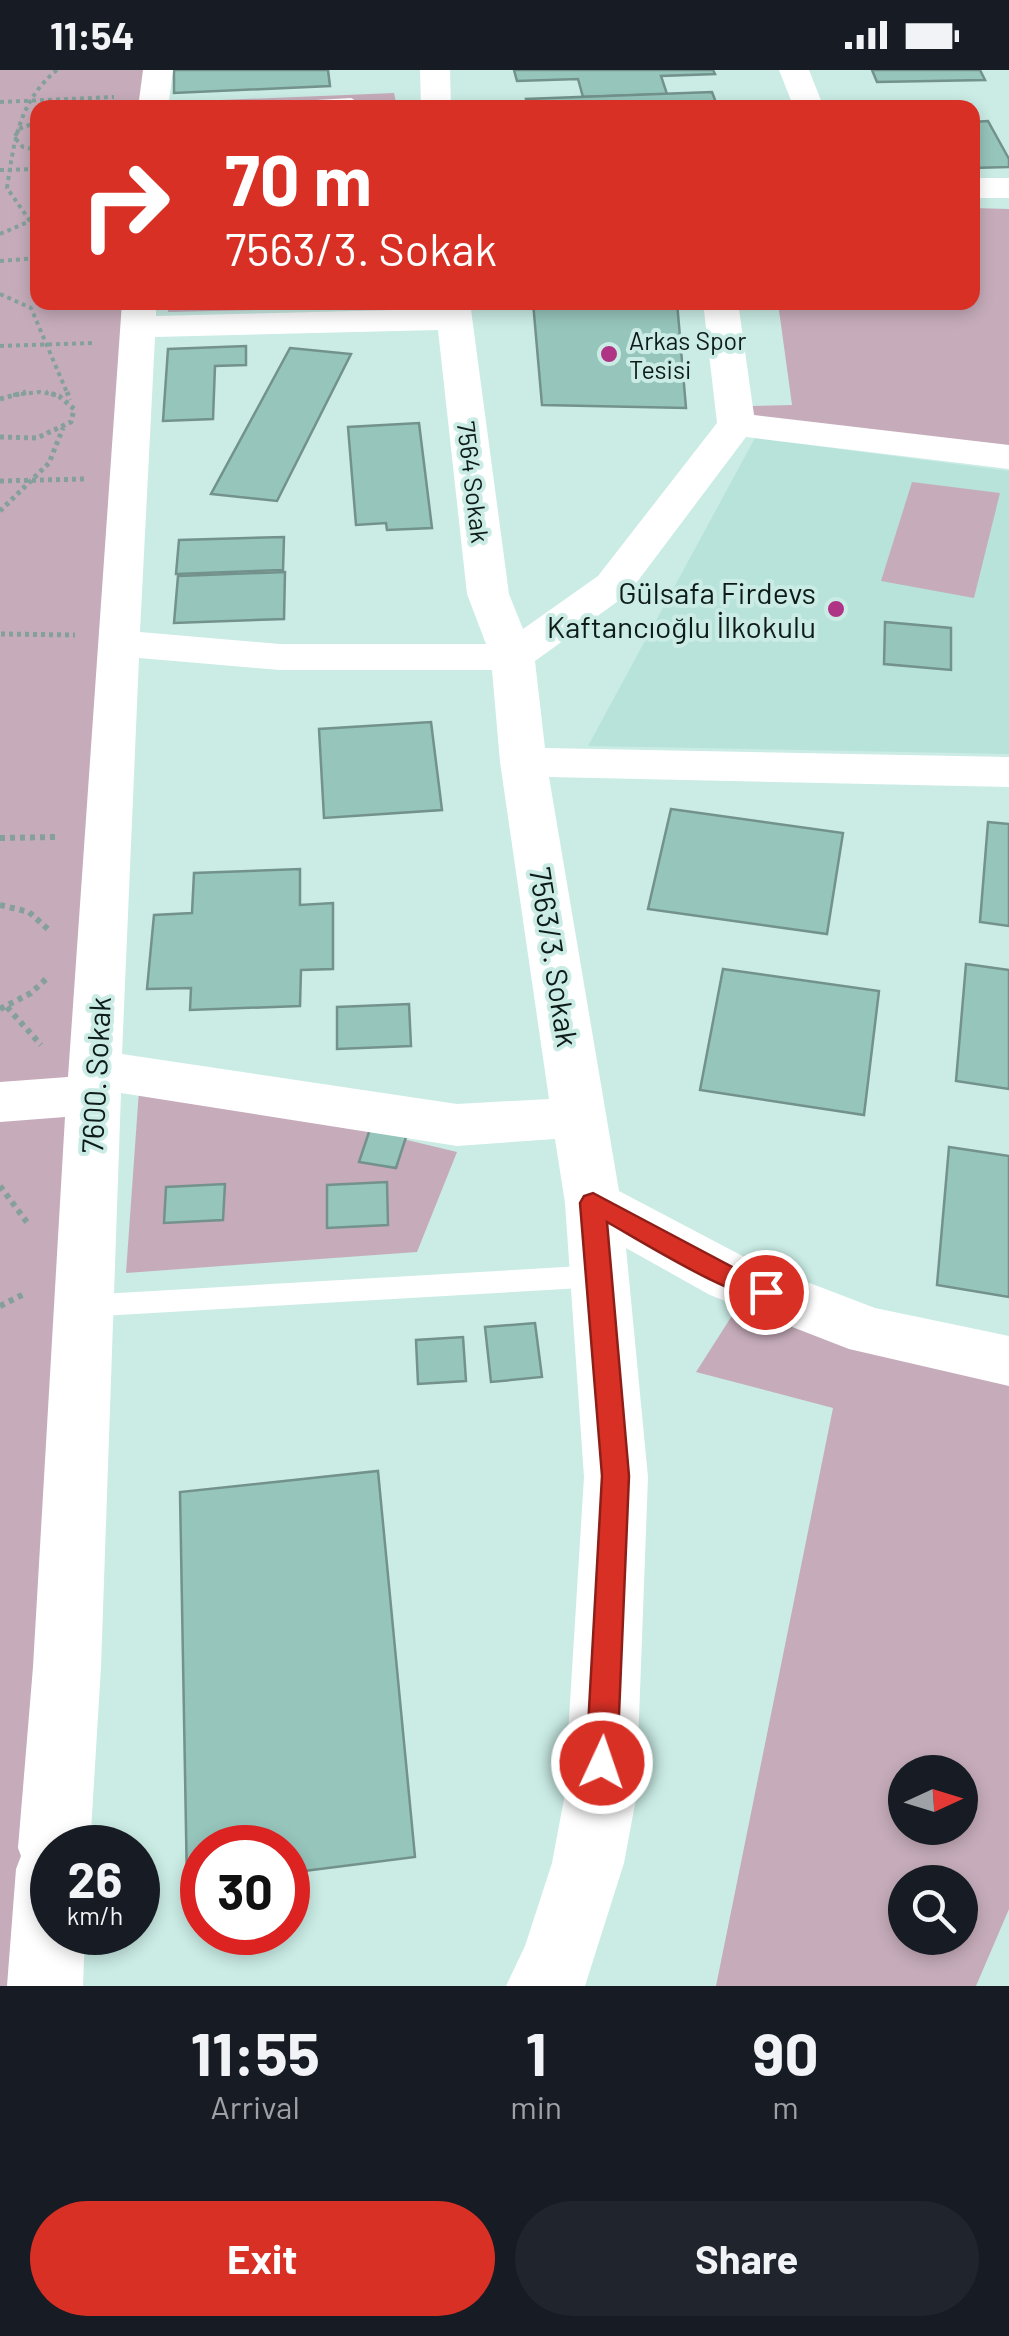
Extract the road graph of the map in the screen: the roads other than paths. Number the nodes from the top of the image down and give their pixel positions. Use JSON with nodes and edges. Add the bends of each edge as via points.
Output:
{"nodes":[{"id":1,"x":158,"y":70,"type":"edge"},
{"id":2,"x":435,"y":70,"type":"edge"},
{"id":3,"x":794,"y":70,"type":"edge"},
{"id":4,"x":154,"y":100,"type":"edge"},
{"id":5,"x":436,"y":100,"type":"edge"},
{"id":6,"x":806,"y":100,"type":"edge"},
{"id":7,"x":980,"y":188,"type":"edge"},
{"id":8,"x":1009,"y":188,"type":"edge"},
{"id":9,"x":721,"y":310,"type":"edge"},
{"id":10,"x":453,"y":311,"type":"edge"},
{"id":11,"x":126,"y":324,"type":"edge"},
{"id":12,"x":736,"y":424,"type":"junction"},
{"id":13,"x":1009,"y":457,"type":"edge"},
{"id":14,"x":102,"y":639,"type":"junction"},
{"id":15,"x":513,"y":657,"type":"junction"},
{"id":16,"x":523,"y":762,"type":"junction"},
{"id":17,"x":1009,"y":772,"type":"edge"},
{"id":18,"x":94,"y":1082,"type":"junction"},
{"id":19,"x":0,"y":1102,"type":"edge"},
{"id":20,"x":582,"y":1117,"type":"junction"},
{"id":21,"x":593,"y":1203,"type":"junction"},
{"id":22,"x":599,"y":1276,"type":"junction"},
{"id":23,"x":84,"y":1306,"type":"junction"},
{"id":24,"x":1009,"y":1361,"type":"edge"},
{"id":25,"x":55,"y":1825,"type":"edge"},
{"id":26,"x":47,"y":1955,"type":"edge"},
{"id":27,"x":45,"y":1986,"type":"edge"},
{"id":28,"x":544,"y":1986,"type":"edge"}],
"edges":[{"from":1,"to":4,"type":"street"},
{"from":2,"to":5,"type":"street"},
{"from":3,"to":6,"type":"street"},
{"from":7,"to":8,"type":"street"},
{"from":9,"to":12,"type":"street"},
{"from":10,"to":11,"type":"street"},
{"from":10,"to":15,"type":"street","name":"7564 Sokak","via":[[488,594]]},
{"from":11,"to":14,"type":"street","name":"7600. Sokak"},
{"from":12,"to":13,"type":"street"},
{"from":12,"to":15,"type":"street","via":[[614,586]]},
{"from":14,"to":15,"type":"street","via":[[280,657]]},
{"from":14,"to":18,"type":"street","name":"7600. Sokak"},
{"from":15,"to":16,"type":"street","name":"7563/3. Sokak"},
{"from":16,"to":17,"type":"street"},
{"from":16,"to":20,"type":"street","name":"7563/3. Sokak"},
{"from":18,"to":19,"type":"street"},
{"from":18,"to":20,"type":"street","via":[[457,1125]]},
{"from":18,"to":23,"type":"street","name":"7600. Sokak"},
{"from":20,"to":21,"type":"street","name":"7563/3. Sokak"},
{"from":21,"to":22,"type":"street","name":"7563/3. Sokak"},
{"from":21,"to":24,"type":"street","via":[[731,1278],[870,1332]]},
{"from":22,"to":23,"type":"lane"},
{"from":22,"to":28,"type":"street","name":"7563/3. Sokak","via":[[616,1476],[600,1799],[588,1863]]},
{"from":23,"to":25,"type":"street","name":"7600. Sokak"},
{"from":26,"to":27,"type":"street"}]}
